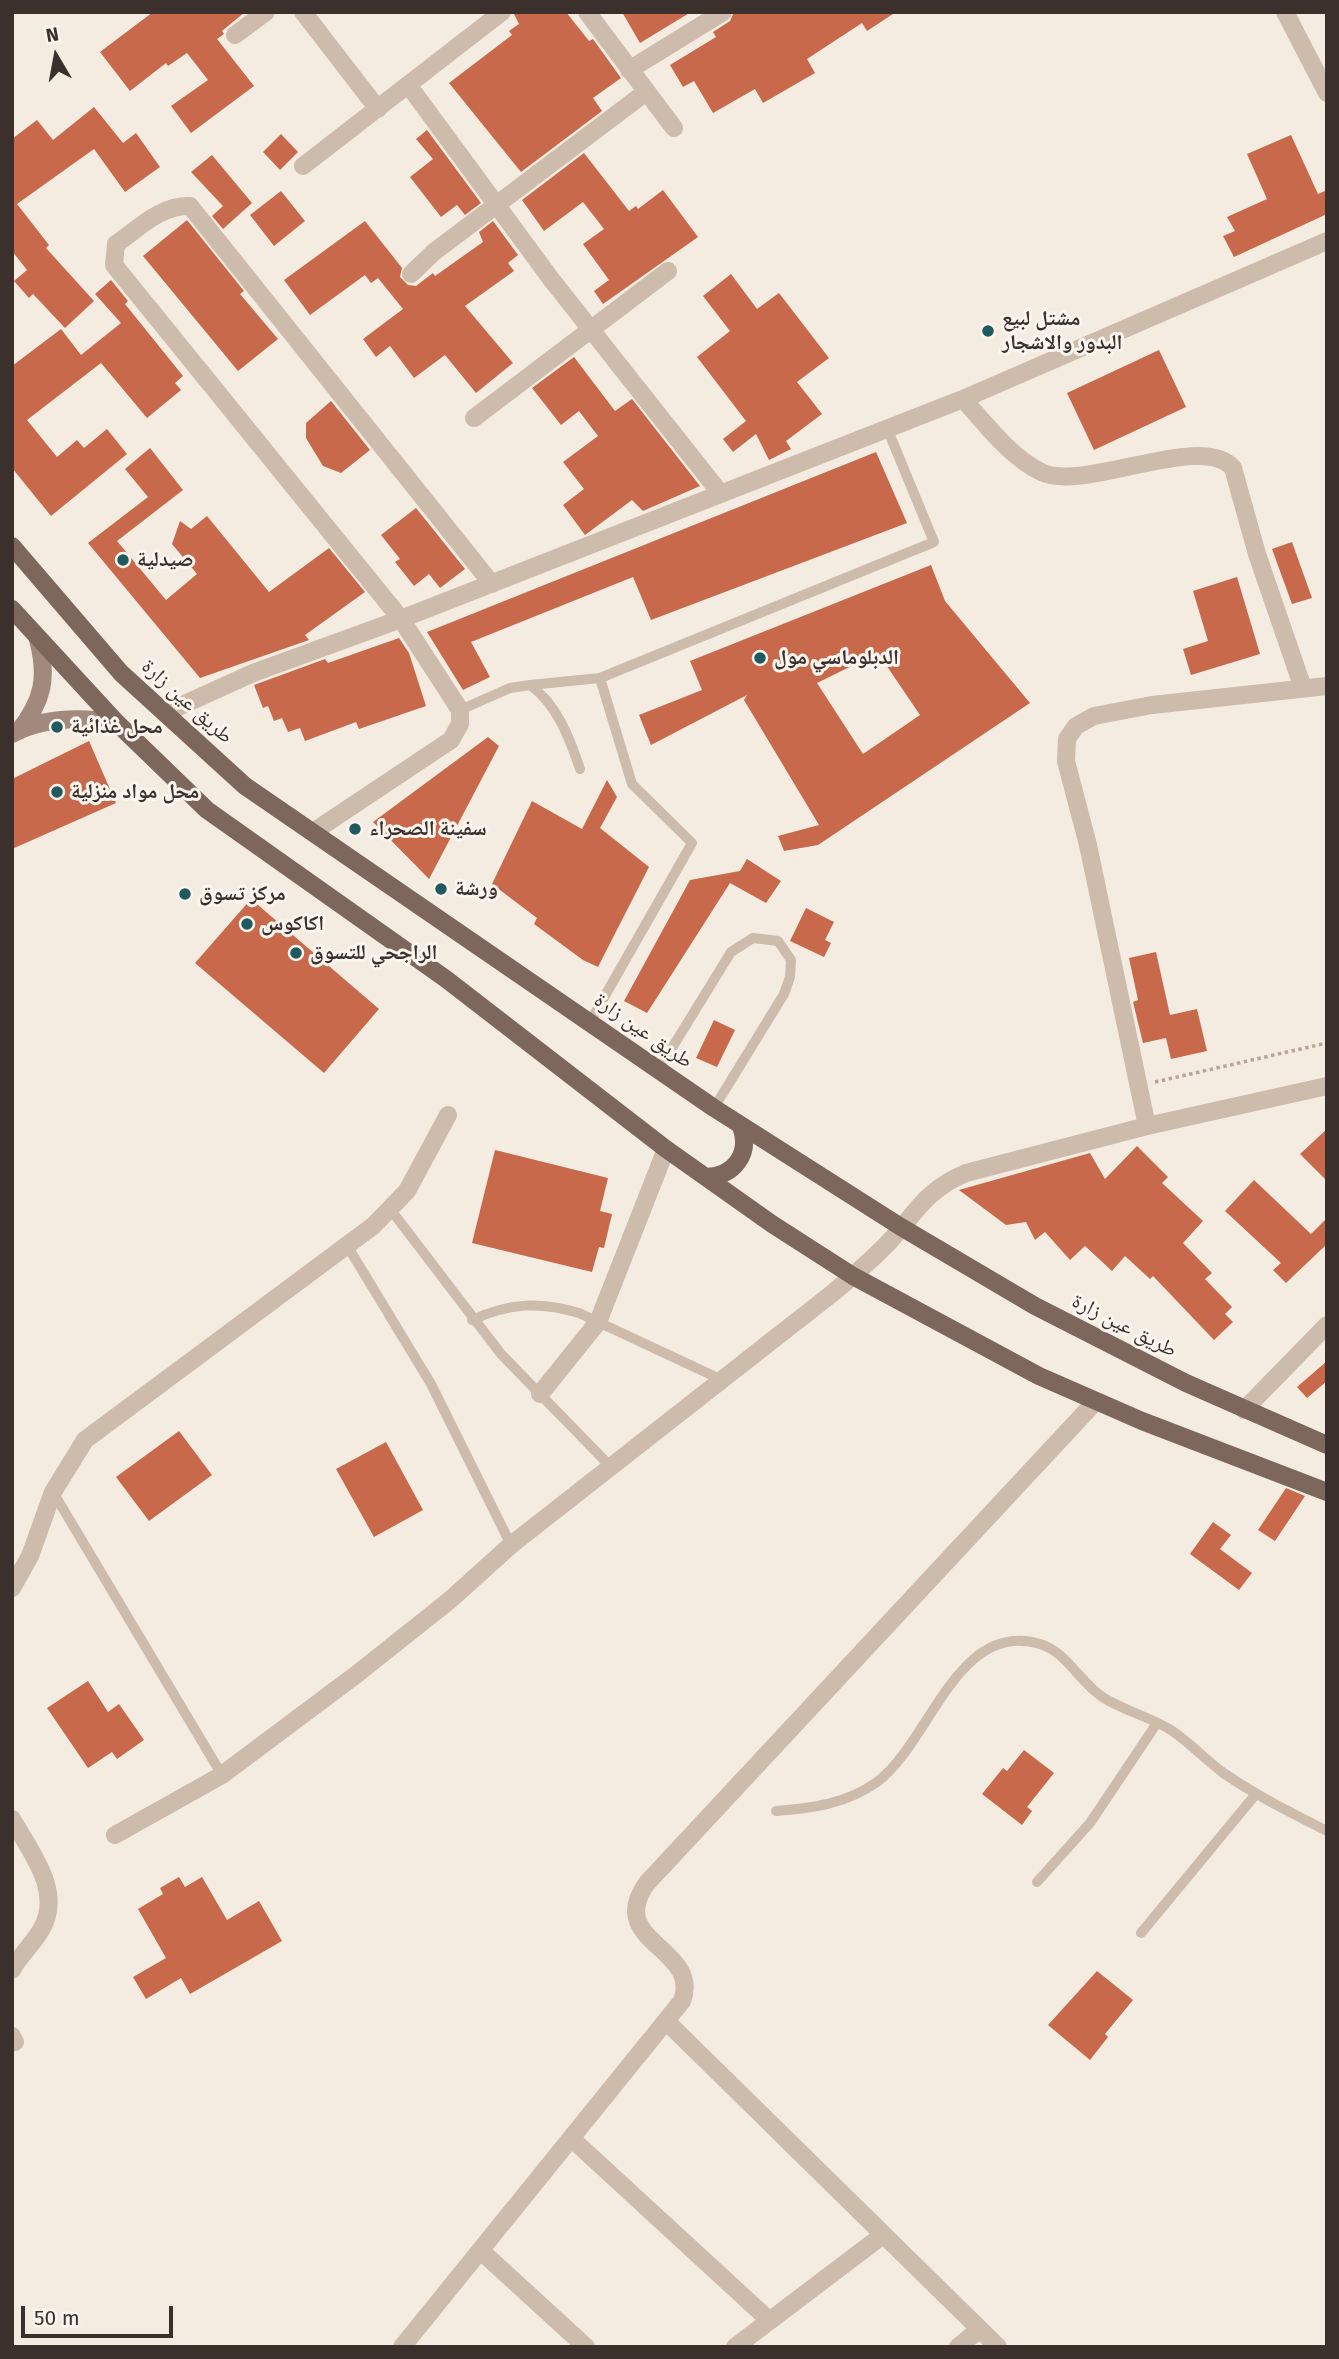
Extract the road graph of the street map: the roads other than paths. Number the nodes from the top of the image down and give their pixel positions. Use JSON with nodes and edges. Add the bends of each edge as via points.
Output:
{"nodes":[{"id":1,"x":266,"y":12,"type":"edge"},
{"id":2,"x":303,"y":12,"type":"edge"},
{"id":3,"x":502,"y":12,"type":"edge"},
{"id":4,"x":587,"y":12,"type":"edge"},
{"id":5,"x":723,"y":12,"type":"edge"},
{"id":6,"x":1285,"y":12,"type":"edge"},
{"id":7,"x":235,"y":35,"type":"dead end"},
{"id":8,"x":629,"y":70,"type":"junction"},
{"id":9,"x":408,"y":86,"type":"junction"},
{"id":10,"x":646,"y":92,"type":"junction"},
{"id":11,"x":1327,"y":93,"type":"edge"},
{"id":12,"x":378,"y":109,"type":"junction"},
{"id":13,"x":674,"y":128,"type":"dead end"},
{"id":14,"x":303,"y":166,"type":"dead end"},
{"id":15,"x":497,"y":206,"type":"junction"},
{"id":16,"x":1327,"y":241,"type":"edge"},
{"id":17,"x":668,"y":271,"type":"dead end"},
{"id":18,"x":411,"y":274,"type":"dead end"},
{"id":19,"x":590,"y":329,"type":"junction"},
{"id":20,"x":963,"y":398,"type":"junction"},
{"id":21,"x":474,"y":418,"type":"dead end"},
{"id":22,"x":887,"y":428,"type":"junction"},
{"id":23,"x":721,"y":494,"type":"junction"},
{"id":24,"x":12,"y":546,"type":"edge"},
{"id":25,"x":492,"y":584,"type":"junction"},
{"id":26,"x":12,"y":609,"type":"edge"},
{"id":27,"x":401,"y":619,"type":"junction"},
{"id":28,"x":38,"y":640,"type":"junction"},
{"id":29,"x":600,"y":678,"type":"junction"},
{"id":30,"x":530,"y":685,"type":"junction"},
{"id":31,"x":1327,"y":685,"type":"edge"},
{"id":32,"x":1303,"y":688,"type":"junction"},
{"id":33,"x":460,"y":710,"type":"junction"},
{"id":34,"x":165,"y":713,"type":"junction"},
{"id":35,"x":117,"y":723,"type":"junction"},
{"id":36,"x":16,"y":732,"type":"edge"},
{"id":37,"x":580,"y":769,"type":"dead end"},
{"id":38,"x":313,"y":832,"type":"junction"},
{"id":39,"x":590,"y":1022,"type":"junction"},
{"id":40,"x":659,"y":1069,"type":"junction"},
{"id":41,"x":1327,"y":1086,"type":"edge"},
{"id":42,"x":715,"y":1108,"type":"junction"},
{"id":43,"x":448,"y":1115,"type":"dead end"},
{"id":44,"x":741,"y":1126,"type":"junction"},
{"id":45,"x":1147,"y":1126,"type":"junction"},
{"id":46,"x":666,"y":1149,"type":"junction"},
{"id":47,"x":706,"y":1177,"type":"junction"},
{"id":48,"x":391,"y":1210,"type":"junction"},
{"id":49,"x":901,"y":1227,"type":"junction"},
{"id":50,"x":348,"y":1247,"type":"junction"},
{"id":51,"x":853,"y":1276,"type":"junction"},
{"id":52,"x":472,"y":1320,"type":"junction"},
{"id":53,"x":598,"y":1322,"type":"junction"},
{"id":54,"x":1327,"y":1325,"type":"edge"},
{"id":55,"x":720,"y":1379,"type":"junction"},
{"id":56,"x":540,"y":1394,"type":"junction"},
{"id":57,"x":1095,"y":1402,"type":"junction"},
{"id":58,"x":1244,"y":1410,"type":"junction"},
{"id":59,"x":1327,"y":1445,"type":"edge"},
{"id":60,"x":610,"y":1466,"type":"junction"},
{"id":61,"x":53,"y":1492,"type":"junction"},
{"id":62,"x":1327,"y":1492,"type":"edge"},
{"id":63,"x":511,"y":1545,"type":"junction"},
{"id":64,"x":12,"y":1588,"type":"edge"},
{"id":65,"x":1157,"y":1723,"type":"junction"},
{"id":66,"x":222,"y":1775,"type":"junction"},
{"id":67,"x":1256,"y":1794,"type":"junction"},
{"id":68,"x":776,"y":1811,"type":"dead end"},
{"id":69,"x":12,"y":1819,"type":"edge"},
{"id":70,"x":1327,"y":1831,"type":"edge"},
{"id":71,"x":115,"y":1835,"type":"dead end"},
{"id":72,"x":1037,"y":1882,"type":"dead end"},
{"id":73,"x":1141,"y":1933,"type":"dead end"},
{"id":74,"x":12,"y":1970,"type":"edge"},
{"id":75,"x":666,"y":2021,"type":"junction"},
{"id":76,"x":571,"y":2138,"type":"junction"},
{"id":77,"x":883,"y":2235,"type":"junction"},
{"id":78,"x":480,"y":2250,"type":"junction"},
{"id":79,"x":770,"y":2321,"type":"junction"},
{"id":80,"x":980,"y":2329,"type":"junction"},
{"id":81,"x":418,"y":2339,"type":"edge"},
{"id":82,"x":402,"y":2347,"type":"edge"},
{"id":83,"x":586,"y":2347,"type":"edge"},
{"id":84,"x":735,"y":2347,"type":"edge"},
{"id":85,"x":958,"y":2347,"type":"edge"},
{"id":86,"x":998,"y":2347,"type":"edge"}],
"edges":[{"from":1,"to":7,"type":"street"},
{"from":2,"to":12,"type":"street"},
{"from":3,"to":9,"type":"street"},
{"from":4,"to":8,"type":"street"},
{"from":5,"to":8,"type":"street"},
{"from":6,"to":11,"type":"street"},
{"from":8,"to":10,"type":"street"},
{"from":9,"to":12,"type":"street"},
{"from":9,"to":15,"type":"street"},
{"from":10,"to":13,"type":"street"},
{"from":10,"to":15,"type":"street"},
{"from":12,"to":14,"type":"street"},
{"from":15,"to":18,"type":"street"},
{"from":15,"to":19,"type":"street"},
{"from":16,"to":20,"type":"street"},
{"from":17,"to":19,"type":"street"},
{"from":19,"to":21,"type":"street"},
{"from":19,"to":23,"type":"street"},
{"from":20,"to":22,"type":"street"},
{"from":20,"to":32,"type":"street","via":[[991,430],[1042,473],[1080,474],[1205,455],[1226,460],[1233,468]]},
{"from":22,"to":23,"type":"street"},
{"from":22,"to":29,"type":"lane","via":[[934,542]]},
{"from":23,"to":25,"type":"street"},
{"from":24,"to":34,"type":"main road","name":"طريق عين زارة","via":[[121,673]]},
{"from":25,"to":27,"type":"street"},
{"from":25,"to":27,"type":"street","via":[[190,206],[175,205],[161,212],[116,244],[114,265]]},
{"from":26,"to":28,"type":"main road"},
{"from":27,"to":33,"type":"street"},
{"from":27,"to":34,"type":"street","via":[[253,673]]},
{"from":28,"to":35,"type":"main road"},
{"from":28,"to":36,"type":"main road","via":[[45,664],[44,688],[35,711]]},
{"from":29,"to":30,"type":"lane"},
{"from":29,"to":39,"type":"lane","via":[[632,784],[692,843]]},
{"from":30,"to":33,"type":"lane","via":[[510,688]]},
{"from":30,"to":37,"type":"lane","via":[[552,708]]},
{"from":31,"to":32,"type":"street"},
{"from":32,"to":45,"type":"street","via":[[1094,716],[1076,726],[1067,739],[1066,761]]},
{"from":33,"to":38,"type":"street","via":[[460,724],[451,740]]},
{"from":34,"to":38,"type":"main road","name":"طريق عين زارة","via":[[245,786]]},
{"from":35,"to":36,"type":"main road","via":[[77,719]]},
{"from":35,"to":46,"type":"main road","via":[[207,810],[446,979]]},
{"from":38,"to":39,"type":"main road","name":"طريق عين زارة"},
{"from":39,"to":40,"type":"main road","name":"طريق عين زارة"},
{"from":40,"to":42,"type":"main road","name":"طريق عين زارة"},
{"from":40,"to":42,"type":"lane","via":[[731,952],[753,938],[778,941],[791,960],[788,986]]},
{"from":41,"to":45,"type":"street"},
{"from":42,"to":44,"type":"main road","name":"طريق عين زارة"},
{"from":43,"to":48,"type":"street","via":[[421,1167]]},
{"from":44,"to":47,"type":"main road","via":[[745,1144],[739,1162],[724,1174]]},
{"from":44,"to":49,"type":"main road","name":"طريق عين زارة"},
{"from":45,"to":49,"type":"street","via":[[960,1176],[929,1194]]},
{"from":46,"to":47,"type":"main road"},
{"from":46,"to":53,"type":"street"},
{"from":47,"to":51,"type":"main road"},
{"from":48,"to":50,"type":"street"},
{"from":48,"to":52,"type":"lane"},
{"from":49,"to":51,"type":"street"},
{"from":49,"to":58,"type":"main road","name":"طريق عين زارة","via":[[1035,1306]]},
{"from":50,"to":61,"type":"street","via":[[100,1427],[73,1457]]},
{"from":50,"to":63,"type":"lane","via":[[431,1384]]},
{"from":51,"to":55,"type":"street"},
{"from":51,"to":57,"type":"main road","via":[[989,1351]]},
{"from":52,"to":53,"type":"lane","via":[[503,1308],[536,1304],[568,1309]]},
{"from":52,"to":56,"type":"lane"},
{"from":53,"to":55,"type":"lane"},
{"from":53,"to":56,"type":"street"},
{"from":54,"to":58,"type":"street"},
{"from":55,"to":60,"type":"street"},
{"from":56,"to":60,"type":"lane"},
{"from":57,"to":62,"type":"main road"},
{"from":57,"to":75,"type":"street","via":[[639,1893],[636,1920],[679,1967],[684,1980],[682,2001]]},
{"from":58,"to":59,"type":"main road","name":"طريق عين زارة"},
{"from":60,"to":63,"type":"street"},
{"from":61,"to":64,"type":"street","via":[[30,1556]]},
{"from":61,"to":66,"type":"lane"},
{"from":63,"to":66,"type":"street","via":[[450,1600]]},
{"from":65,"to":67,"type":"lane"},
{"from":65,"to":68,"type":"lane","via":[[1091,1688],[1055,1651],[1031,1642],[1004,1642],[969,1661],[905,1753],[878,1780],[828,1805]]},
{"from":65,"to":72,"type":"lane","via":[[1098,1812]]},
{"from":66,"to":71,"type":"street"},
{"from":67,"to":70,"type":"lane"},
{"from":67,"to":73,"type":"lane"},
{"from":69,"to":74,"type":"street","via":[[42,1874],[49,1898],[41,1929]]},
{"from":75,"to":76,"type":"street"},
{"from":75,"to":77,"type":"street"},
{"from":76,"to":78,"type":"street"},
{"from":76,"to":79,"type":"street"},
{"from":77,"to":79,"type":"street"},
{"from":77,"to":80,"type":"street"},
{"from":78,"to":81,"type":"street"},
{"from":78,"to":83,"type":"street"},
{"from":79,"to":84,"type":"street"},
{"from":80,"to":85,"type":"street"},
{"from":80,"to":86,"type":"street"},
{"from":81,"to":82,"type":"street"}]}
